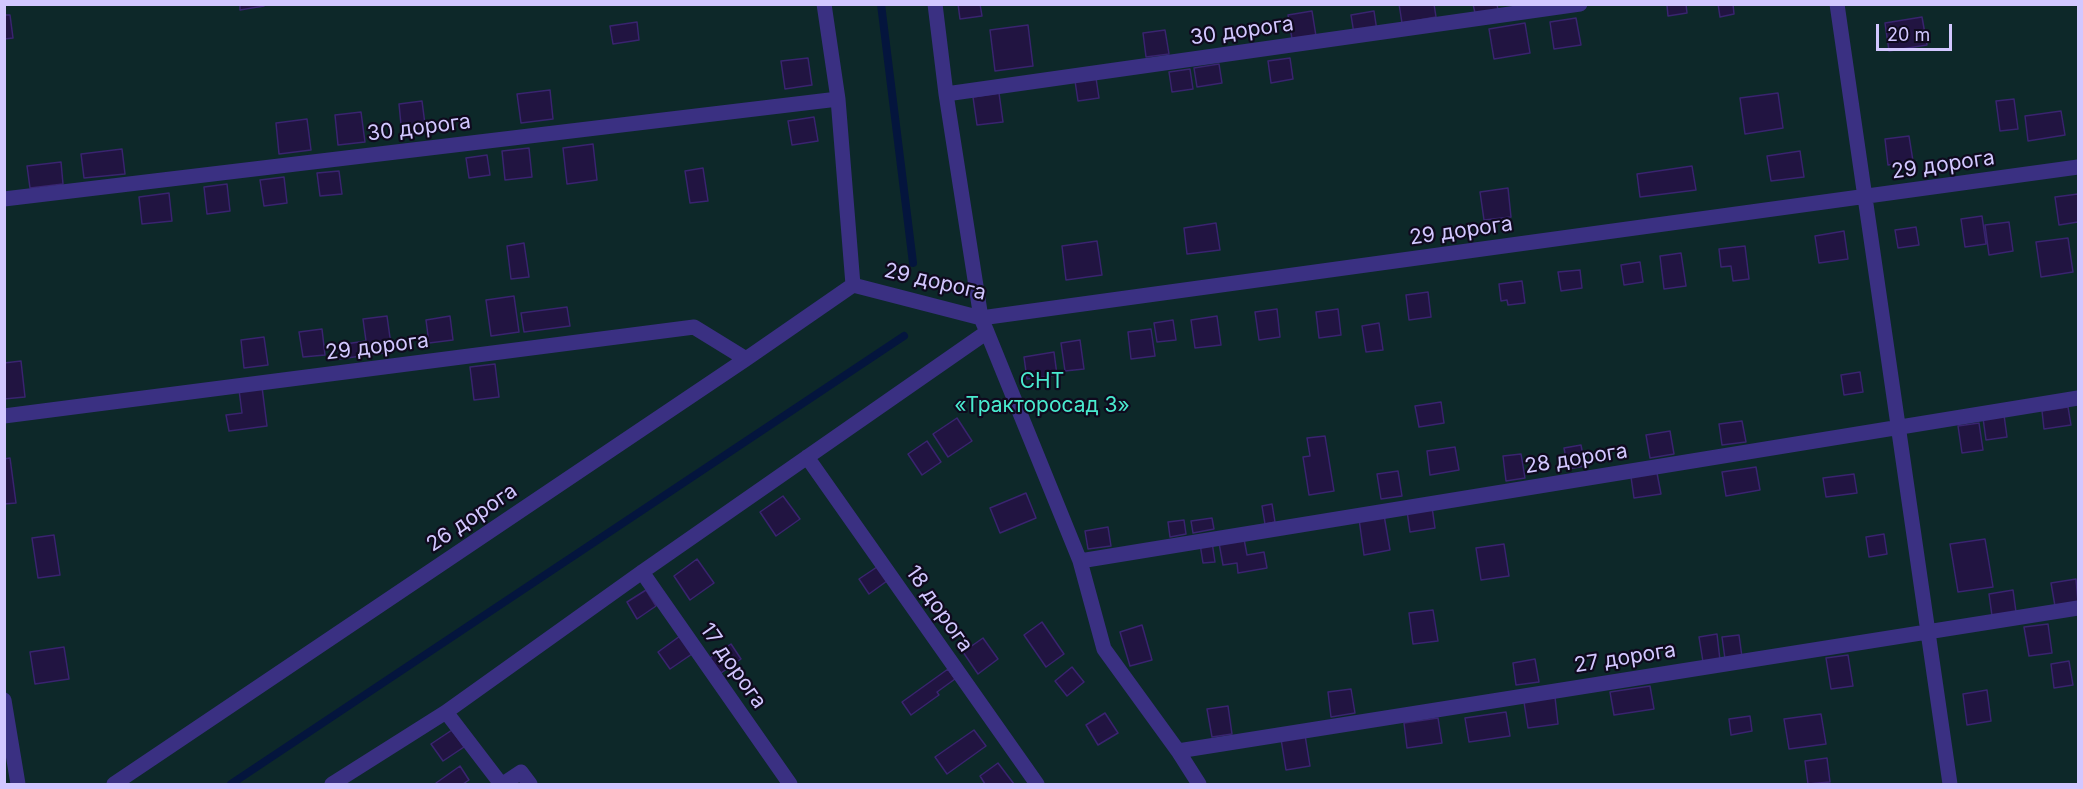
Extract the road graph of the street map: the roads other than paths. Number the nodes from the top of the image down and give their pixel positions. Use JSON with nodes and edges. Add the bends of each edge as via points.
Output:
{"nodes":[{"id":1,"x":824,"y":4,"type":"edge"},
{"id":2,"x":935,"y":4,"type":"edge"},
{"id":3,"x":1580,"y":4,"type":"edge"},
{"id":4,"x":1837,"y":4,"type":"edge"},
{"id":5,"x":946,"y":94,"type":"junction"},
{"id":6,"x":838,"y":99,"type":"junction"},
{"id":7,"x":2079,"y":166,"type":"edge"},
{"id":8,"x":1865,"y":198,"type":"junction"},
{"id":9,"x":4,"y":199,"type":"edge"},
{"id":10,"x":853,"y":285,"type":"junction"},
{"id":11,"x":984,"y":325,"type":"junction"},
{"id":12,"x":746,"y":359,"type":"junction"},
{"id":13,"x":2079,"y":398,"type":"edge"},
{"id":14,"x":4,"y":416,"type":"edge"},
{"id":15,"x":1898,"y":427,"type":"junction"},
{"id":16,"x":807,"y":457,"type":"junction"},
{"id":17,"x":1080,"y":561,"type":"junction"},
{"id":18,"x":642,"y":572,"type":"junction"},
{"id":19,"x":2079,"y":608,"type":"edge"},
{"id":20,"x":1928,"y":630,"type":"junction"},
{"id":21,"x":4,"y":700,"type":"edge"},
{"id":22,"x":446,"y":712,"type":"junction"},
{"id":23,"x":1178,"y":751,"type":"junction"},
{"id":24,"x":18,"y":784,"type":"edge"},
{"id":25,"x":114,"y":784,"type":"edge"},
{"id":26,"x":332,"y":784,"type":"edge"},
{"id":27,"x":502,"y":784,"type":"edge"},
{"id":28,"x":530,"y":784,"type":"edge"},
{"id":29,"x":790,"y":784,"type":"edge"},
{"id":30,"x":1037,"y":784,"type":"edge"},
{"id":31,"x":1199,"y":784,"type":"edge"},
{"id":32,"x":1950,"y":784,"type":"edge"}],
"edges":[{"from":1,"to":6,"type":"street"},
{"from":2,"to":5,"type":"street"},
{"from":3,"to":5,"type":"street","name":"30 дорога"},
{"from":4,"to":8,"type":"street"},
{"from":5,"to":11,"type":"street"},
{"from":6,"to":9,"type":"street","name":"30 дорога"},
{"from":6,"to":10,"type":"street"},
{"from":7,"to":8,"type":"street","name":"29 дорога"},
{"from":8,"to":11,"type":"street","name":"29 дорога"},
{"from":8,"to":15,"type":"street"},
{"from":10,"to":11,"type":"street","name":"29 дорога"},
{"from":10,"to":12,"type":"street","name":"26 дорога"},
{"from":11,"to":16,"type":"street"},
{"from":11,"to":17,"type":"street"},
{"from":12,"to":14,"type":"street","name":"29 дорога","via":[[694,327]]},
{"from":12,"to":25,"type":"street","name":"26 дорога"},
{"from":13,"to":15,"type":"street","name":"28 дорога"},
{"from":15,"to":17,"type":"street","name":"28 дорога"},
{"from":15,"to":20,"type":"street"},
{"from":16,"to":18,"type":"street"},
{"from":16,"to":30,"type":"street","name":"18 дорога"},
{"from":17,"to":23,"type":"street","via":[[1104,649]]},
{"from":18,"to":22,"type":"street"},
{"from":18,"to":29,"type":"street","name":"17 дорога"},
{"from":19,"to":20,"type":"street","name":"27 дорога"},
{"from":20,"to":23,"type":"street","name":"27 дорога"},
{"from":20,"to":32,"type":"street"},
{"from":21,"to":24,"type":"street"},
{"from":22,"to":26,"type":"street"},
{"from":22,"to":27,"type":"street"},
{"from":23,"to":31,"type":"street"},
{"from":27,"to":28,"type":"street","via":[[521,772]]}]}
